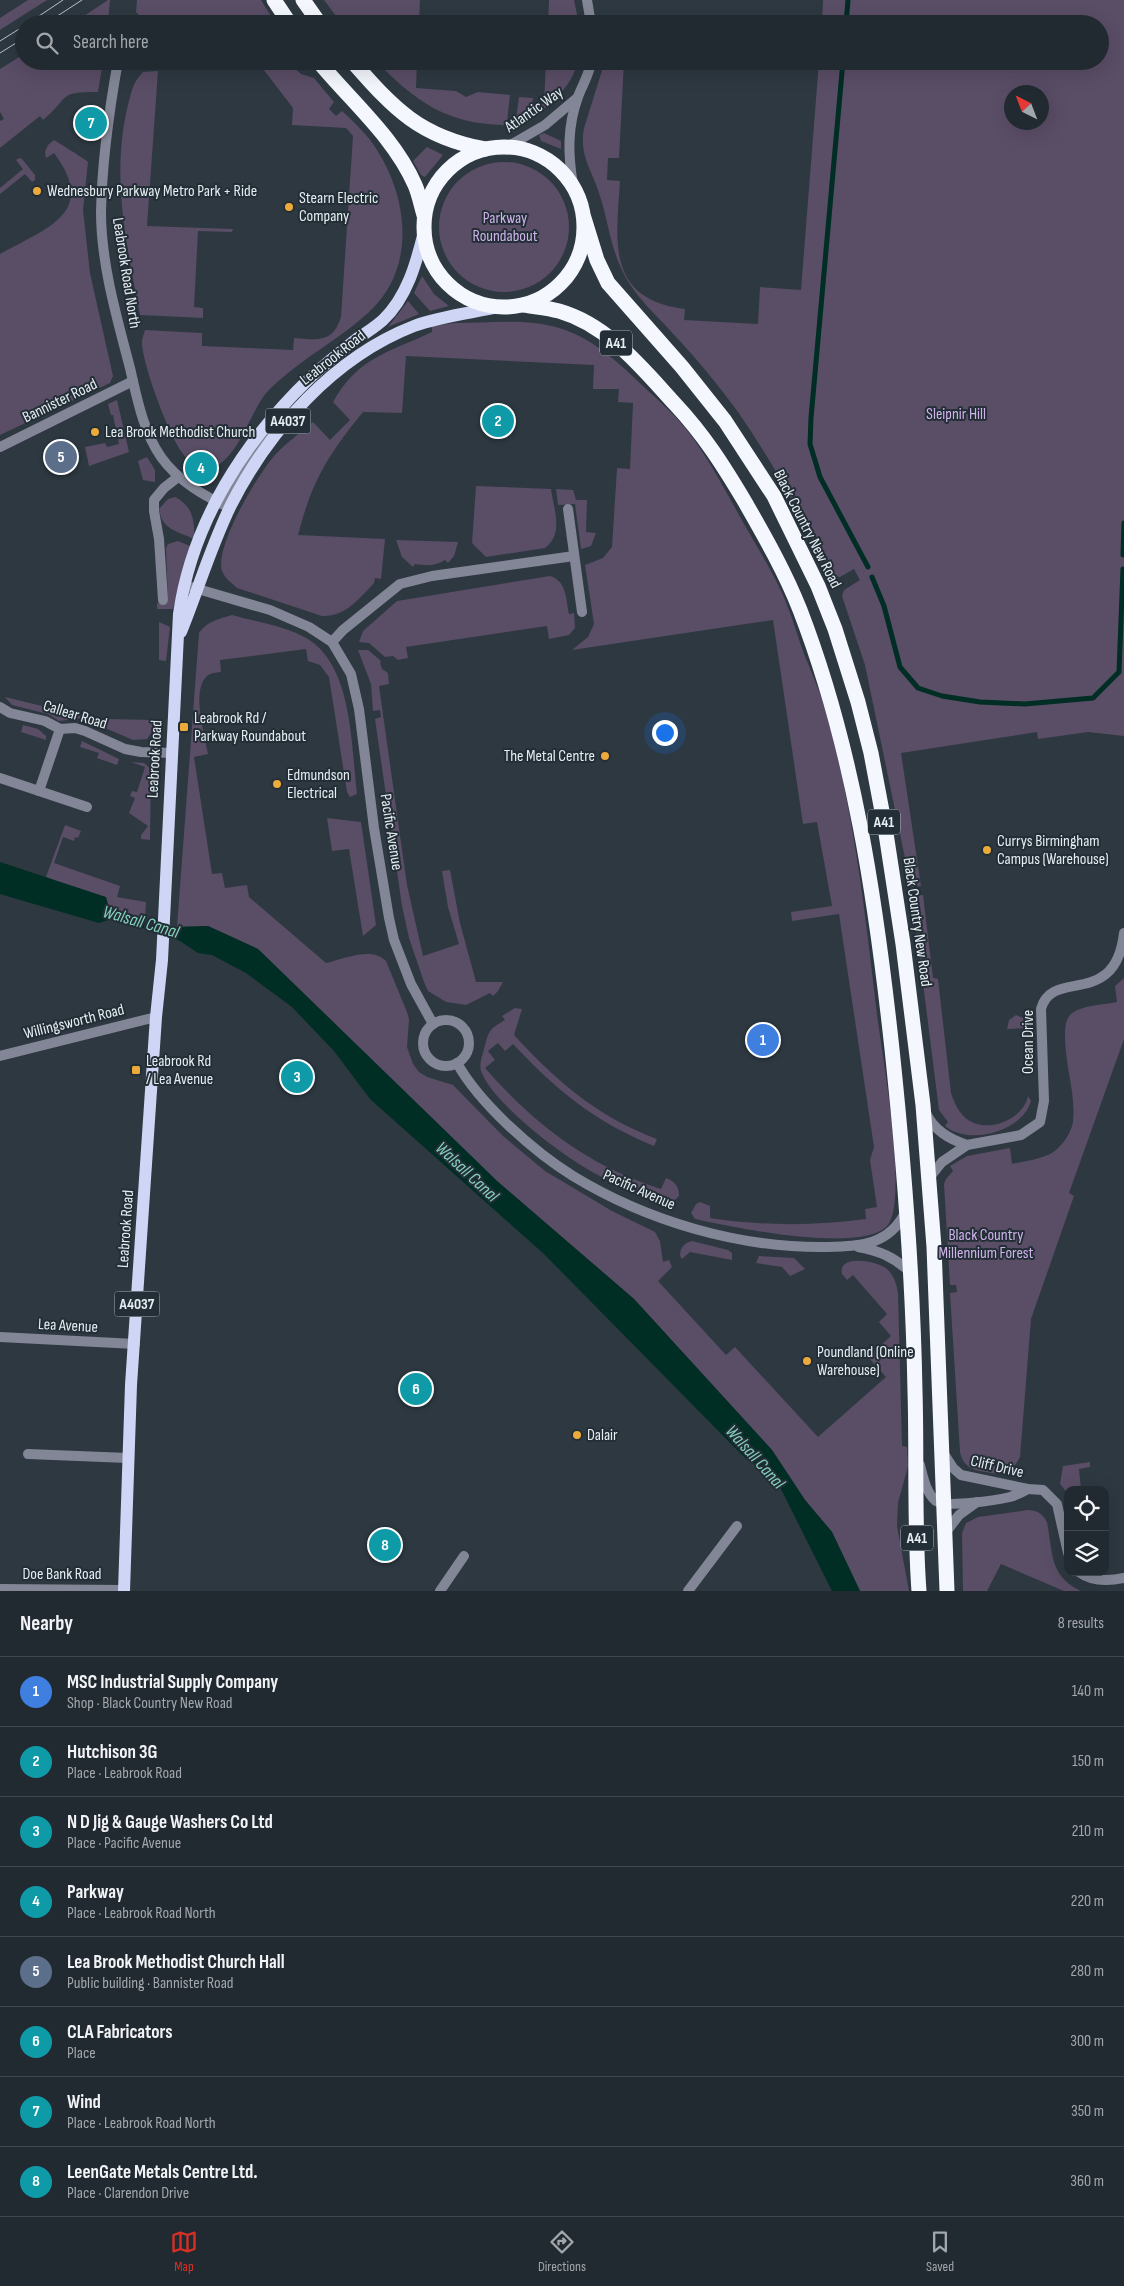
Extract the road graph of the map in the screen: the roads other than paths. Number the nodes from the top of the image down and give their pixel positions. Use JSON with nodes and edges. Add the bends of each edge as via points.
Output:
{"nodes":[{"id":1,"x":274,"y":0,"type":"edge"},
{"id":2,"x":303,"y":0,"type":"edge"},
{"id":3,"x":587,"y":0,"type":"edge"},
{"id":4,"x":284,"y":15,"type":"edge"},
{"id":5,"x":314,"y":15,"type":"edge"},
{"id":6,"x":590,"y":15,"type":"edge"},
{"id":7,"x":117,"y":70,"type":"edge"},
{"id":8,"x":326,"y":70,"type":"edge"},
{"id":9,"x":360,"y":70,"type":"edge"},
{"id":10,"x":589,"y":70,"type":"edge"},
{"id":11,"x":577,"y":98,"type":"junction"},
{"id":12,"x":507,"y":147,"type":"junction"},
{"id":13,"x":485,"y":149,"type":"junction"},
{"id":14,"x":573,"y":185,"type":"junction"},
{"id":15,"x":425,"y":216,"type":"junction"},
{"id":16,"x":584,"y":218,"type":"junction"},
{"id":17,"x":424,"y":232,"type":"junction"},
{"id":18,"x":524,"y":305,"type":"junction"},
{"id":19,"x":499,"y":307,"type":"junction"},
{"id":20,"x":133,"y":382,"type":"junction"},
{"id":21,"x":0,"y":447,"type":"edge"},
{"id":22,"x":178,"y":477,"type":"junction"},
{"id":23,"x":222,"y":504,"type":"junction"},
{"id":24,"x":568,"y":509,"type":"dead end"},
{"id":25,"x":574,"y":556,"type":"junction"},
{"id":26,"x":183,"y":584,"type":"junction"},
{"id":27,"x":198,"y":589,"type":"junction"},
{"id":28,"x":162,"y":600,"type":"dead end"},
{"id":29,"x":582,"y":612,"type":"dead end"},
{"id":30,"x":178,"y":639,"type":"junction"},
{"id":31,"x":332,"y":642,"type":"junction"},
{"id":32,"x":0,"y":706,"type":"edge"},
{"id":33,"x":60,"y":729,"type":"junction"},
{"id":34,"x":171,"y":753,"type":"junction"},
{"id":35,"x":0,"y":778,"type":"edge"},
{"id":36,"x":39,"y":791,"type":"junction"},
{"id":37,"x":87,"y":807,"type":"dead end"},
{"id":38,"x":1124,"y":933,"type":"edge"},
{"id":39,"x":156,"y":1017,"type":"junction"},
{"id":40,"x":433,"y":1024,"type":"junction"},
{"id":41,"x":0,"y":1056,"type":"edge"},
{"id":42,"x":456,"y":1063,"type":"junction"},
{"id":43,"x":923,"y":1105,"type":"junction"},
{"id":44,"x":968,"y":1145,"type":"junction"},
{"id":45,"x":930,"y":1177,"type":"junction"},
{"id":46,"x":906,"y":1210,"type":"junction"},
{"id":47,"x":856,"y":1246,"type":"junction"},
{"id":48,"x":910,"y":1272,"type":"junction"},
{"id":49,"x":0,"y":1337,"type":"edge"},
{"id":50,"x":134,"y":1344,"type":"junction"},
{"id":51,"x":915,"y":1445,"type":"junction"},
{"id":52,"x":942,"y":1450,"type":"junction"},
{"id":53,"x":28,"y":1454,"type":"dead end"},
{"id":54,"x":128,"y":1458,"type":"junction"},
{"id":55,"x":1028,"y":1489,"type":"junction"},
{"id":56,"x":978,"y":1502,"type":"junction"},
{"id":57,"x":945,"y":1503,"type":"junction"},
{"id":58,"x":737,"y":1526,"type":"dead end"},
{"id":59,"x":946,"y":1532,"type":"junction"},
{"id":60,"x":1064,"y":1535,"type":"edge"},
{"id":61,"x":464,"y":1556,"type":"dead end"},
{"id":62,"x":1084,"y":1576,"type":"edge"},
{"id":63,"x":1124,"y":1578,"type":"edge"},
{"id":64,"x":0,"y":1589,"type":"edge"},
{"id":65,"x":124,"y":1590,"type":"edge"},
{"id":66,"x":440,"y":1591,"type":"edge"},
{"id":67,"x":688,"y":1591,"type":"edge"},
{"id":68,"x":919,"y":1591,"type":"edge"},
{"id":69,"x":947,"y":1591,"type":"edge"}],
"edges":[{"from":1,"to":4,"type":"highway"},
{"from":2,"to":5,"type":"highway"},
{"from":3,"to":6,"type":"street"},
{"from":7,"to":20,"type":"street","name":"Leabrook Road North","via":[[104,147],[101,213],[106,260]]},
{"from":8,"to":15,"type":"highway","number":"A41","via":[[396,152],[416,186]]},
{"from":9,"to":13,"type":"highway","number":"A41","via":[[414,122],[431,133],[458,144]]},
{"from":10,"to":11,"type":"street","name":"Atlantic Way"},
{"from":11,"to":12,"type":"street","name":"Atlantic Way","via":[[545,125]]},
{"from":11,"to":14,"type":"street","name":"Atlantic Way","via":[[569,133],[568,155]]},
{"from":12,"to":13,"type":"highway","number":"A41"},
{"from":12,"to":14,"type":"highway","number":"A41","via":[[532,152],[549,160]]},
{"from":13,"to":15,"type":"highway","number":"A41","via":[[460,160],[446,172],[434,189]]},
{"from":14,"to":16,"type":"highway","number":"A41"},
{"from":15,"to":17,"type":"highway","number":"A41"},
{"from":16,"to":18,"type":"highway","number":"A41","via":[[580,255],[566,278],[546,296]]},
{"from":16,"to":43,"type":"highway","name":"Black Country New Road","number":"A41","via":[[608,283],[725,421],[770,489],[818,586],[835,629],[871,753],[885,827]]},
{"from":17,"to":19,"type":"highway","number":"A41","via":[[428,254],[444,281],[467,298]]},
{"from":17,"to":23,"type":"main road","name":"Leabrook Road","number":"A4037","via":[[415,267],[392,308],[382,320],[311,377],[276,412],[250,445]]},
{"from":18,"to":19,"type":"highway","number":"A41"},
{"from":18,"to":46,"type":"highway","number":"A41","via":[[557,310],[612,340],[634,359],[687,417],[711,446],[735,485],[769,543],[799,607],[831,702],[871,889],[887,1000]]},
{"from":19,"to":23,"type":"main road","name":"Leabrook Road","number":"A4037","via":[[427,322],[389,337],[361,353],[307,399]]},
{"from":20,"to":21,"type":"street","name":"Bannister Road"},
{"from":20,"to":22,"type":"street","name":"Leabrook Road North","via":[[144,423],[160,456]]},
{"from":22,"to":23,"type":"street","name":"Leabrook Road North"},
{"from":22,"to":28,"type":"street","via":[[154,500]]},
{"from":23,"to":26,"type":"main road","name":"Leabrook Road","number":"A4037"},
{"from":23,"to":27,"type":"main road","name":"Leabrook Road","number":"A4037"},
{"from":24,"to":25,"type":"street"},
{"from":25,"to":29,"type":"street"},
{"from":25,"to":31,"type":"street","via":[[432,576],[400,584]]},
{"from":26,"to":27,"type":"street","name":"Pacific Avenue"},
{"from":26,"to":30,"type":"main road","name":"Leabrook Road","number":"A4037"},
{"from":27,"to":30,"type":"main road","name":"Leabrook Road","number":"A4037"},
{"from":27,"to":31,"type":"street","name":"Pacific Avenue","via":[[270,610],[309,627]]},
{"from":30,"to":34,"type":"main road","name":"Leabrook Road","number":"A4037"},
{"from":31,"to":40,"type":"street","name":"Pacific Avenue","via":[[351,674],[359,709],[374,828],[394,940],[411,984]]},
{"from":32,"to":33,"type":"street","name":"Callear Road","via":[[10,713],[45,721]]},
{"from":33,"to":34,"type":"street","name":"Callear Road","via":[[85,731],[125,749]]},
{"from":33,"to":36,"type":"street"},
{"from":34,"to":39,"type":"main road","name":"Leabrook Road","number":"A4037","via":[[162,960]]},
{"from":35,"to":36,"type":"street"},
{"from":36,"to":37,"type":"street"},
{"from":38,"to":44,"type":"street","name":"Ocean Drive","via":[[1118,960],[1105,976],[1056,990],[1043,1002],[1044,1101],[1040,1122],[1021,1135]]},
{"from":39,"to":41,"type":"street","name":"Willingsworth Road"},
{"from":39,"to":50,"type":"main road","name":"Leabrook Road","number":"A4037"},
{"from":40,"to":42,"type":"street","via":[[424,1036],[423,1044],[428,1056],[439,1064]]},
{"from":40,"to":42,"type":"street","via":[[448,1020],[462,1025],[466,1031],[469,1045]]},
{"from":42,"to":47,"type":"street","name":"Pacific Avenue","via":[[472,1087],[542,1155],[614,1198],[678,1224],[749,1241],[810,1247]]},
{"from":43,"to":44,"type":"street","via":[[941,1132]]},
{"from":43,"to":45,"type":"highway","name":"Black Country New Road","number":"A41"},
{"from":44,"to":45,"type":"street","name":"Ocean Drive","via":[[942,1162]]},
{"from":45,"to":52,"type":"highway","name":"Black Country New Road","number":"A41"},
{"from":46,"to":47,"type":"street","name":"Pacific Avenue","via":[[899,1224],[887,1236]]},
{"from":46,"to":48,"type":"highway","number":"A41"},
{"from":47,"to":48,"type":"street","name":"Pacific Avenue","via":[[880,1251]]},
{"from":48,"to":51,"type":"highway","number":"A41"},
{"from":49,"to":50,"type":"street","name":"Lea Avenue"},
{"from":50,"to":54,"type":"main road","name":"Leabrook Road","number":"A4037"},
{"from":51,"to":57,"type":"street","via":[[927,1490],[936,1501]]},
{"from":51,"to":68,"type":"highway","number":"A41"},
{"from":52,"to":55,"type":"street","name":"Cliff Drive","via":[[961,1475]]},
{"from":52,"to":57,"type":"highway","name":"Black Country New Road","number":"A41"},
{"from":53,"to":54,"type":"street"},
{"from":54,"to":65,"type":"main road","name":"Leabrook Road","number":"A4037"},
{"from":55,"to":56,"type":"street","name":"Cliff Drive","via":[[1012,1497]]},
{"from":55,"to":60,"type":"street","name":"Cliff Drive","via":[[1044,1490],[1057,1504]]},
{"from":56,"to":57,"type":"street","name":"Cliff Drive"},
{"from":56,"to":59,"type":"street","name":"Cliff Drive","via":[[959,1516]]},
{"from":57,"to":59,"type":"highway","name":"Black Country New Road","number":"A41"},
{"from":58,"to":67,"type":"street"},
{"from":59,"to":69,"type":"highway","name":"Black Country New Road","number":"A41"},
{"from":61,"to":66,"type":"street"},
{"from":62,"to":63,"type":"street","via":[[1099,1580]]},
{"from":64,"to":65,"type":"street","name":"Doe Bank Road"}]}
